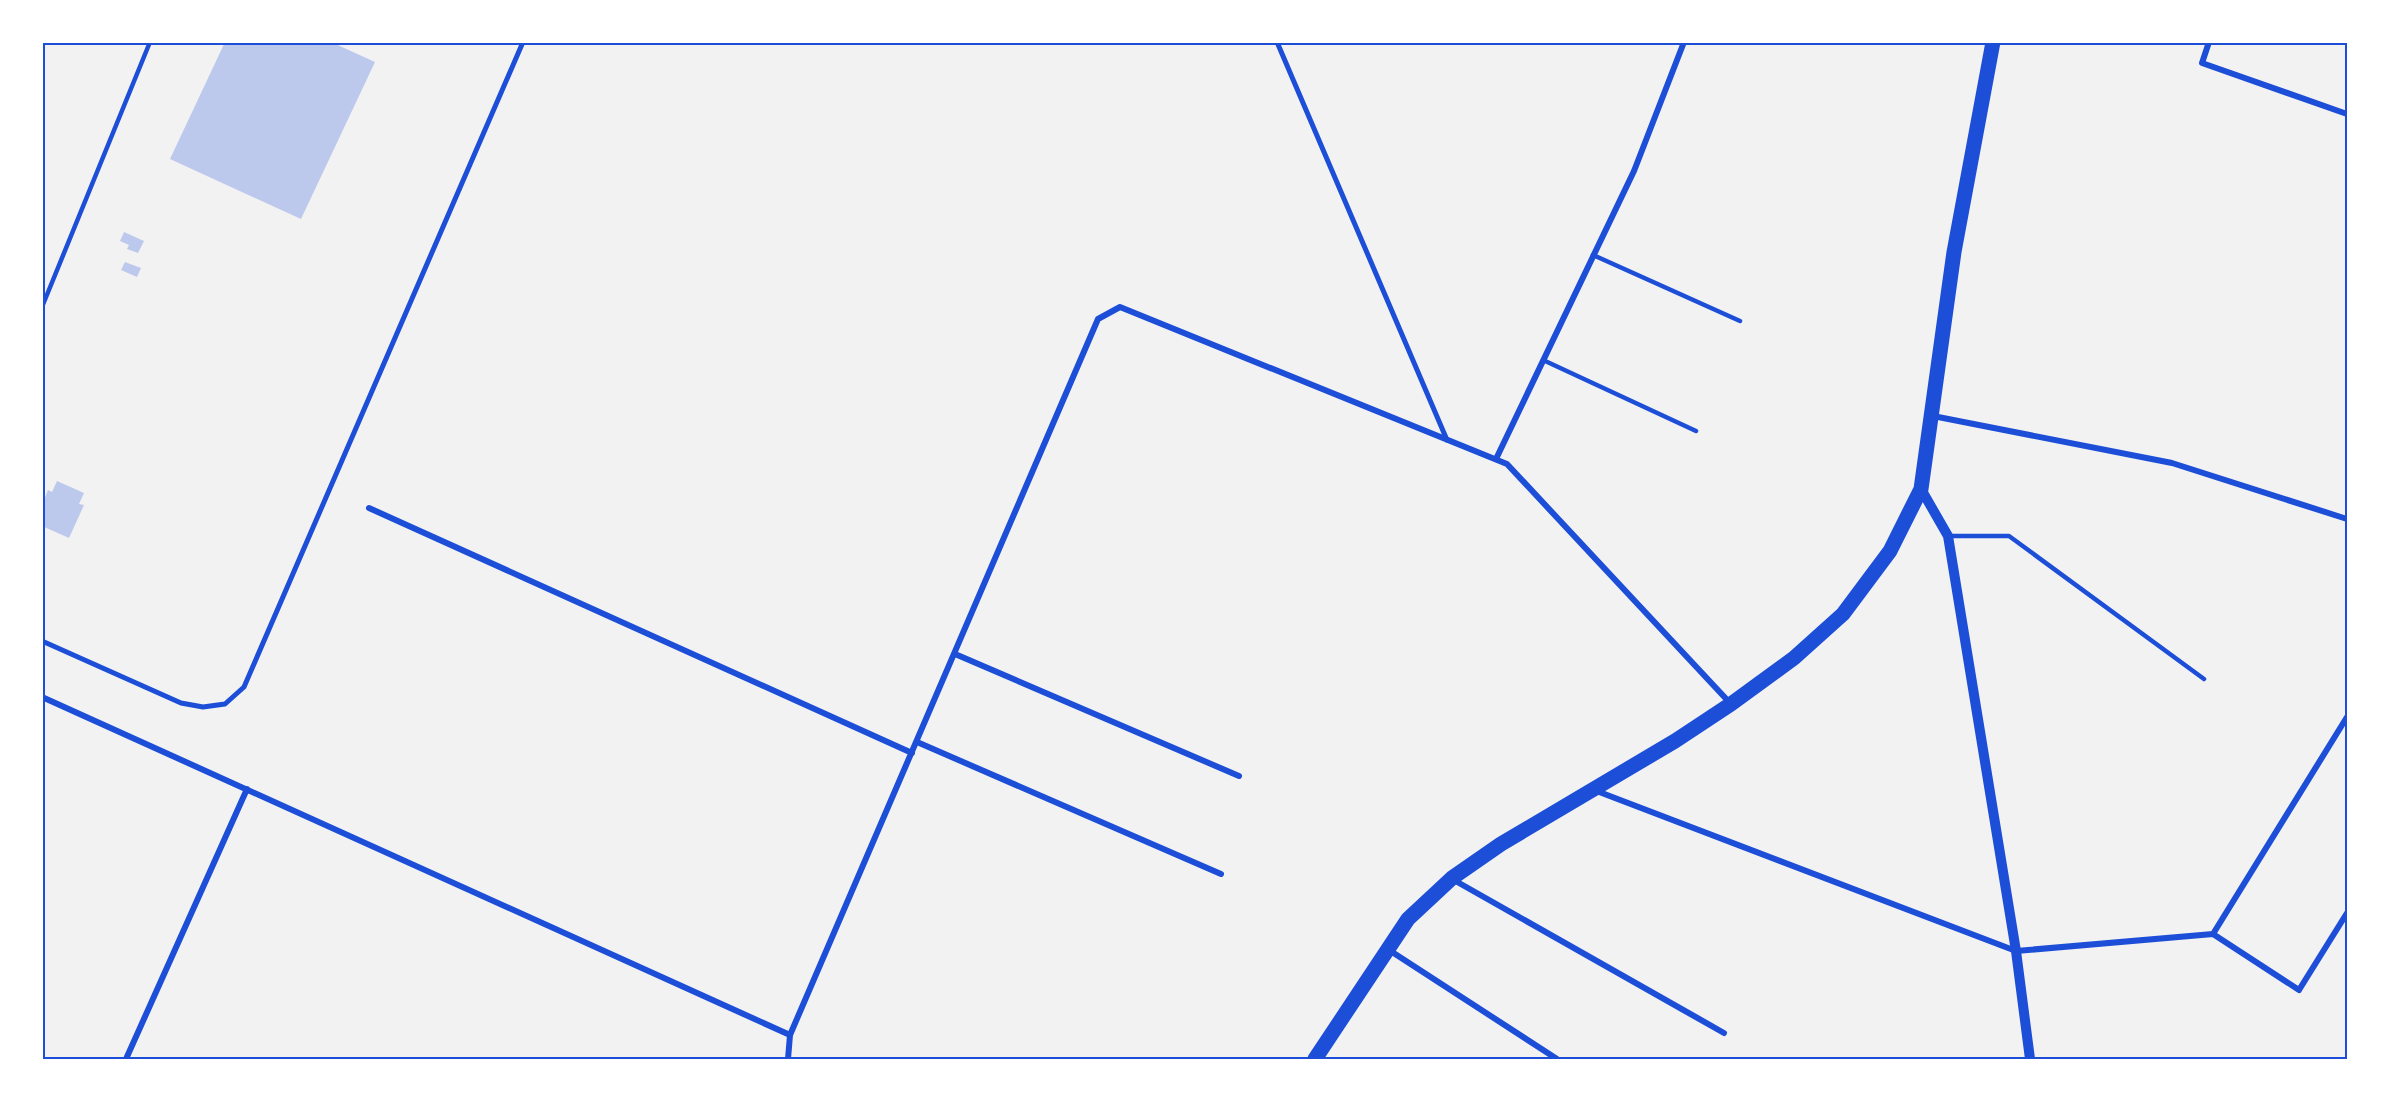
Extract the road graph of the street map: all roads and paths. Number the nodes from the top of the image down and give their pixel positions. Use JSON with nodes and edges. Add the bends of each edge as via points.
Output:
{"nodes":[{"id":1,"x":150,"y":42,"type":"edge"},
{"id":2,"x":523,"y":42,"type":"edge"},
{"id":3,"x":1277,"y":42,"type":"edge"},
{"id":4,"x":1684,"y":42,"type":"edge"},
{"id":5,"x":1993,"y":42,"type":"edge"},
{"id":6,"x":2209,"y":42,"type":"edge"},
{"id":7,"x":2347,"y":114,"type":"edge"},
{"id":8,"x":1593,"y":255,"type":"junction"},
{"id":9,"x":42,"y":307,"type":"edge"},
{"id":10,"x":1740,"y":321,"type":"dead end"},
{"id":11,"x":1543,"y":360,"type":"junction"},
{"id":12,"x":1932,"y":415,"type":"junction"},
{"id":13,"x":1695,"y":431,"type":"dead end"},
{"id":14,"x":1447,"y":440,"type":"junction"},
{"id":15,"x":1496,"y":459,"type":"junction"},
{"id":16,"x":1921,"y":489,"type":"junction"},
{"id":17,"x":369,"y":508,"type":"dead end"},
{"id":18,"x":2347,"y":519,"type":"edge"},
{"id":19,"x":1948,"y":536,"type":"junction"},
{"id":20,"x":42,"y":641,"type":"edge"},
{"id":21,"x":955,"y":654,"type":"junction"},
{"id":22,"x":2204,"y":679,"type":"dead end"},
{"id":23,"x":42,"y":697,"type":"edge"},
{"id":24,"x":1731,"y":704,"type":"junction"},
{"id":25,"x":2347,"y":717,"type":"edge"},
{"id":26,"x":917,"y":742,"type":"junction"},
{"id":27,"x":912,"y":753,"type":"junction"},
{"id":28,"x":1239,"y":776,"type":"dead end"},
{"id":29,"x":247,"y":789,"type":"junction"},
{"id":30,"x":1593,"y":790,"type":"junction"},
{"id":31,"x":1221,"y":874,"type":"dead end"},
{"id":32,"x":1452,"y":878,"type":"junction"},
{"id":33,"x":2347,"y":913,"type":"edge"},
{"id":34,"x":2213,"y":934,"type":"junction"},
{"id":35,"x":1387,"y":948,"type":"junction"},
{"id":36,"x":2016,"y":951,"type":"junction"},
{"id":37,"x":1724,"y":1033,"type":"dead end"},
{"id":38,"x":790,"y":1035,"type":"junction"},
{"id":39,"x":126,"y":1059,"type":"edge"},
{"id":40,"x":788,"y":1059,"type":"edge"},
{"id":41,"x":1315,"y":1059,"type":"edge"},
{"id":42,"x":1557,"y":1059,"type":"edge"},
{"id":43,"x":2030,"y":1059,"type":"edge"}],
"edges":[{"from":1,"to":9,"type":"lane"},
{"from":2,"to":20,"type":"street","via":[[244,687],[225,704],[203,707],[181,702]]},
{"from":3,"to":14,"type":"street"},
{"from":4,"to":8,"type":"street","via":[[1634,171]]},
{"from":5,"to":12,"type":"main road","via":[[1954,252]]},
{"from":6,"to":7,"type":"street","via":[[2202,63]]},
{"from":8,"to":10,"type":"lane"},
{"from":8,"to":11,"type":"street"},
{"from":11,"to":13,"type":"lane"},
{"from":11,"to":15,"type":"street"},
{"from":12,"to":16,"type":"main road"},
{"from":12,"to":18,"type":"street","via":[[2172,463]]},
{"from":14,"to":15,"type":"street"},
{"from":14,"to":21,"type":"street","via":[[1120,307],[1098,319]]},
{"from":15,"to":24,"type":"street","via":[[1507,464]]},
{"from":16,"to":19,"type":"street"},
{"from":16,"to":24,"type":"main road","via":[[1890,551],[1843,614],[1794,658]]},
{"from":17,"to":27,"type":"street"},
{"from":19,"to":22,"type":"lane","via":[[2009,536]]},
{"from":19,"to":36,"type":"street"},
{"from":21,"to":26,"type":"street"},
{"from":21,"to":28,"type":"street"},
{"from":23,"to":29,"type":"street"},
{"from":24,"to":30,"type":"main road"},
{"from":25,"to":34,"type":"street"},
{"from":26,"to":27,"type":"street"},
{"from":26,"to":31,"type":"street"},
{"from":27,"to":38,"type":"street"},
{"from":29,"to":38,"type":"street"},
{"from":29,"to":39,"type":"street"},
{"from":30,"to":32,"type":"main road"},
{"from":30,"to":36,"type":"street"},
{"from":32,"to":35,"type":"main road","via":[[1408,919]]},
{"from":32,"to":37,"type":"street"},
{"from":33,"to":34,"type":"street","via":[[2299,990]]},
{"from":34,"to":36,"type":"street"},
{"from":35,"to":41,"type":"main road"},
{"from":35,"to":42,"type":"street"},
{"from":36,"to":43,"type":"street"},
{"from":38,"to":40,"type":"street"}]}
